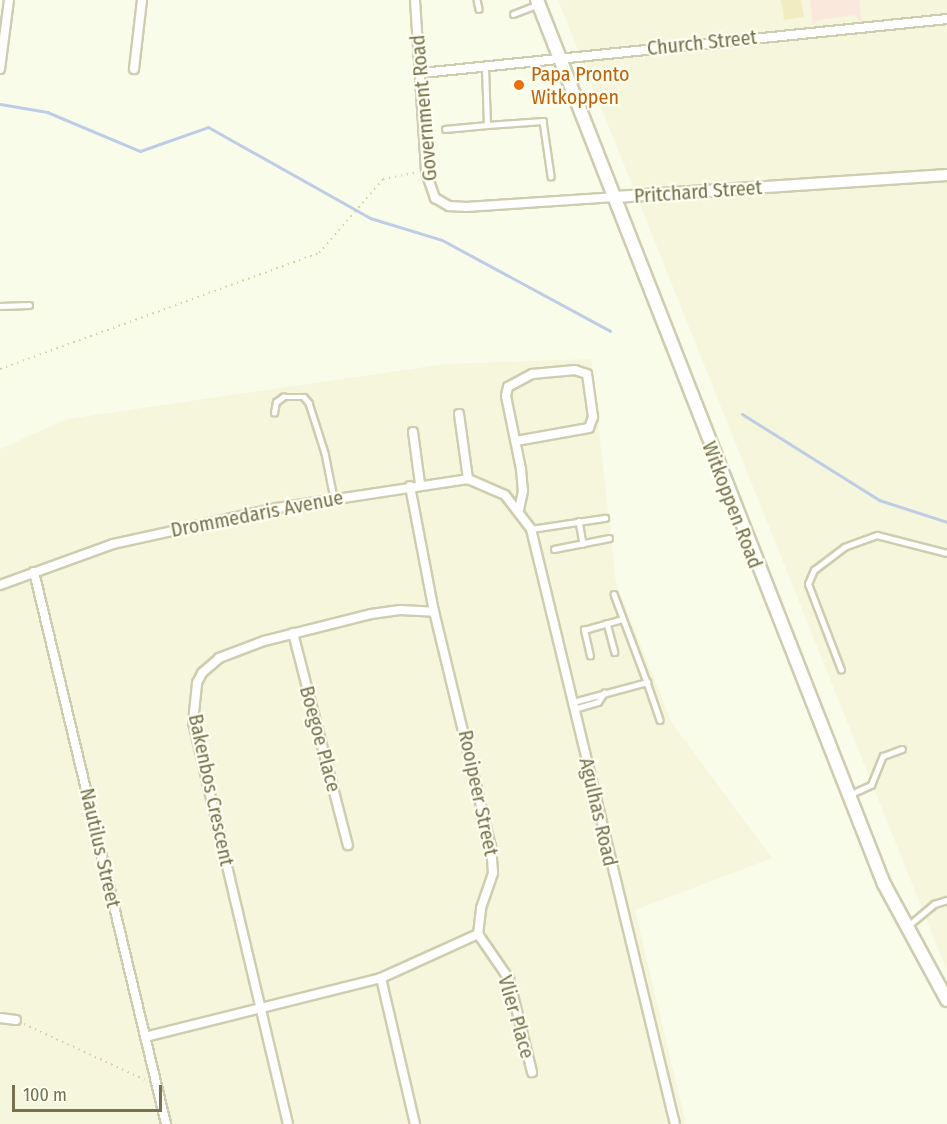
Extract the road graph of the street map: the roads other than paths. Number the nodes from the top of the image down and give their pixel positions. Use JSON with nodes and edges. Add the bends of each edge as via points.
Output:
{"nodes":[{"id":1,"x":9,"y":0,"type":"edge"},
{"id":2,"x":142,"y":0,"type":"edge"},
{"id":3,"x":415,"y":0,"type":"edge"},
{"id":4,"x":477,"y":0,"type":"edge"},
{"id":5,"x":538,"y":2,"type":"edge"},
{"id":6,"x":479,"y":9,"type":"dead end"},
{"id":7,"x":513,"y":14,"type":"dead end"},
{"id":8,"x":947,"y":19,"type":"edge"},
{"id":9,"x":561,"y":59,"type":"junction"},
{"id":10,"x":484,"y":67,"type":"junction"},
{"id":11,"x":0,"y":69,"type":"edge"},
{"id":12,"x":134,"y":69,"type":"dead end"},
{"id":13,"x":422,"y":73,"type":"junction"},
{"id":14,"x":487,"y":125,"type":"junction"},
{"id":15,"x":445,"y":129,"type":"dead end"},
{"id":16,"x":947,"y":175,"type":"edge"},
{"id":17,"x":551,"y":176,"type":"dead end"},
{"id":18,"x":615,"y":197,"type":"junction"},
{"id":19,"x":449,"y":206,"type":"joint"},
{"id":20,"x":29,"y":305,"type":"dead end"},
{"id":21,"x":0,"y":306,"type":"edge"},
{"id":22,"x":274,"y":413,"type":"dead end"},
{"id":23,"x":459,"y":414,"type":"dead end"},
{"id":24,"x":413,"y":432,"type":"dead end"},
{"id":25,"x":516,"y":441,"type":"junction"},
{"id":26,"x":468,"y":479,"type":"junction"},
{"id":27,"x":420,"y":484,"type":"junction"},
{"id":28,"x":410,"y":486,"type":"junction"},
{"id":29,"x":334,"y":498,"type":"junction"},
{"id":30,"x":516,"y":507,"type":"junction"},
{"id":31,"x":605,"y":518,"type":"dead end"},
{"id":32,"x":579,"y":521,"type":"junction"},
{"id":33,"x":531,"y":529,"type":"junction"},
{"id":34,"x":609,"y":538,"type":"dead end"},
{"id":35,"x":584,"y":544,"type":"junction"},
{"id":36,"x":554,"y":549,"type":"dead end"},
{"id":37,"x":947,"y":553,"type":"edge"},
{"id":38,"x":34,"y":572,"type":"junction"},
{"id":39,"x":0,"y":585,"type":"edge"},
{"id":40,"x":614,"y":594,"type":"dead end"},
{"id":41,"x":434,"y":612,"type":"junction"},
{"id":42,"x":622,"y":619,"type":"junction"},
{"id":43,"x":607,"y":623,"type":"junction"},
{"id":44,"x":293,"y":633,"type":"junction"},
{"id":45,"x":615,"y":652,"type":"dead end"},
{"id":46,"x":590,"y":656,"type":"dead end"},
{"id":47,"x":841,"y":670,"type":"dead end"},
{"id":48,"x":647,"y":682,"type":"junction"},
{"id":49,"x":573,"y":705,"type":"junction"},
{"id":50,"x":660,"y":720,"type":"dead end"},
{"id":51,"x":902,"y":749,"type":"dead end"},
{"id":52,"x":848,"y":795,"type":"junction"},
{"id":53,"x":348,"y":845,"type":"dead end"},
{"id":54,"x":947,"y":900,"type":"edge"},
{"id":55,"x":906,"y":927,"type":"junction"},
{"id":56,"x":477,"y":934,"type":"junction"},
{"id":57,"x":381,"y":978,"type":"junction"},
{"id":58,"x":947,"y":1000,"type":"edge"},
{"id":59,"x":261,"y":1007,"type":"junction"},
{"id":60,"x":0,"y":1018,"type":"edge"},
{"id":61,"x":16,"y":1020,"type":"road end"},
{"id":62,"x":145,"y":1037,"type":"junction"},
{"id":63,"x":532,"y":1072,"type":"dead end"},
{"id":64,"x":166,"y":1124,"type":"edge"},
{"id":65,"x":288,"y":1124,"type":"edge"},
{"id":66,"x":415,"y":1124,"type":"edge"},
{"id":67,"x":675,"y":1124,"type":"edge"}],
"edges":[{"from":1,"to":11,"type":"street"},
{"from":2,"to":12,"type":"street"},
{"from":3,"to":13,"type":"street","name":"Government Road"},
{"from":4,"to":6,"type":"lane"},
{"from":5,"to":7,"type":"lane"},
{"from":5,"to":9,"type":"main road","name":"Witkoppen Road"},
{"from":8,"to":9,"type":"street","name":"Church Street"},
{"from":9,"to":10,"type":"street","name":"Church Street"},
{"from":9,"to":18,"type":"main road","name":"Witkoppen Road"},
{"from":10,"to":13,"type":"street","name":"Church Street"},
{"from":10,"to":14,"type":"lane"},
{"from":13,"to":19,"type":"street","name":"Government Road","via":[[426,172],[435,198]]},
{"from":14,"to":15,"type":"lane"},
{"from":14,"to":17,"type":"lane","via":[[543,121]]},
{"from":16,"to":18,"type":"street","name":"Pritchard Street"},
{"from":18,"to":19,"type":"street","name":"Pritchard Street"},
{"from":18,"to":52,"type":"main road","name":"Witkoppen Road"},
{"from":20,"to":21,"type":"lane"},
{"from":22,"to":29,"type":"lane","via":[[276,402],[283,397],[304,397],[309,403]]},
{"from":23,"to":26,"type":"street"},
{"from":24,"to":27,"type":"street"},
{"from":25,"to":25,"type":"street","via":[[506,396],[508,387],[532,374],[575,370],[587,374],[593,417],[589,428]]},
{"from":25,"to":30,"type":"street","via":[[523,491]]},
{"from":26,"to":27,"type":"street","name":"Drommedaris Avenue"},
{"from":26,"to":30,"type":"street","name":"Drommedaris Avenue","via":[[493,489]]},
{"from":27,"to":28,"type":"street","name":"Drommedaris Avenue"},
{"from":28,"to":29,"type":"street","name":"Drommedaris Avenue"},
{"from":28,"to":41,"type":"street","name":"Rooipeer Street"},
{"from":29,"to":38,"type":"street","name":"Drommedaris Avenue","via":[[123,542]]},
{"from":30,"to":33,"type":"street","name":"Agulhas Road"},
{"from":31,"to":32,"type":"lane"},
{"from":32,"to":33,"type":"lane"},
{"from":32,"to":35,"type":"lane"},
{"from":33,"to":49,"type":"street","name":"Agulhas Road"},
{"from":34,"to":35,"type":"lane"},
{"from":35,"to":36,"type":"lane"},
{"from":37,"to":47,"type":"lane","via":[[877,535],[844,547],[814,570],[808,584]]},
{"from":38,"to":39,"type":"street","name":"Drommedaris Avenue"},
{"from":38,"to":62,"type":"street","name":"Nautilus Street"},
{"from":40,"to":42,"type":"lane"},
{"from":41,"to":44,"type":"street","name":"Bakenbos Crescent","via":[[400,610],[371,614]]},
{"from":41,"to":56,"type":"street","name":"Rooipeer Street","via":[[491,847],[493,873]]},
{"from":42,"to":43,"type":"lane"},
{"from":42,"to":48,"type":"lane"},
{"from":43,"to":45,"type":"lane"},
{"from":43,"to":46,"type":"lane","via":[[583,632]]},
{"from":44,"to":53,"type":"street","name":"Boegoe Place"},
{"from":44,"to":59,"type":"street","name":"Bakenbos Crescent","via":[[219,658],[202,673],[192,700],[193,722]]},
{"from":48,"to":49,"type":"lane","via":[[604,693],[598,702]]},
{"from":48,"to":50,"type":"lane"},
{"from":49,"to":67,"type":"street","name":"Agulhas Road"},
{"from":51,"to":52,"type":"lane","via":[[883,756],[871,784]]},
{"from":52,"to":55,"type":"main road","name":"Witkoppen Road"},
{"from":54,"to":55,"type":"lane","via":[[934,904]]},
{"from":55,"to":58,"type":"main road","name":"Witkoppen Road"},
{"from":56,"to":57,"type":"street"},
{"from":56,"to":63,"type":"street","name":"Vlier Place","via":[[509,979]]},
{"from":57,"to":59,"type":"street"},
{"from":57,"to":66,"type":"street"},
{"from":59,"to":62,"type":"street"},
{"from":59,"to":65,"type":"street","name":"Bakenbos Crescent"},
{"from":60,"to":61,"type":"street"},
{"from":62,"to":64,"type":"street","name":"Nautilus Street"}]}
